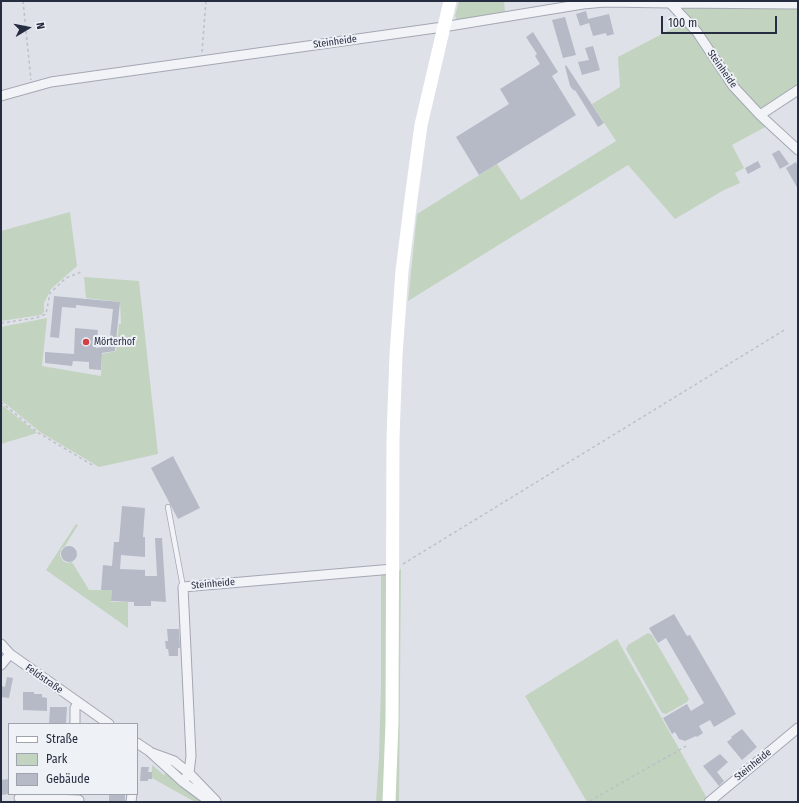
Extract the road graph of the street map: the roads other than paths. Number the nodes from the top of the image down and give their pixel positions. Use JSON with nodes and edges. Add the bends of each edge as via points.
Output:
{"nodes":[{"id":1,"x":450,"y":1,"type":"edge"},
{"id":2,"x":670,"y":3,"type":"junction"},
{"id":3,"x":798,"y":4,"type":"edge"},
{"id":4,"x":443,"y":27,"type":"junction"},
{"id":5,"x":798,"y":90,"type":"edge"},
{"id":6,"x":1,"y":96,"type":"edge"},
{"id":7,"x":760,"y":116,"type":"junction"},
{"id":8,"x":798,"y":150,"type":"edge"},
{"id":9,"x":168,"y":507,"type":"dead end"},
{"id":10,"x":393,"y":569,"type":"junction"},
{"id":11,"x":183,"y":587,"type":"junction"},
{"id":12,"x":1,"y":644,"type":"edge"},
{"id":13,"x":10,"y":654,"type":"junction"},
{"id":14,"x":1,"y":666,"type":"edge"},
{"id":15,"x":78,"y":703,"type":"junction"},
{"id":16,"x":75,"y":723,"type":"edge"},
{"id":17,"x":108,"y":723,"type":"edge"},
{"id":18,"x":798,"y":728,"type":"edge"},
{"id":19,"x":138,"y":744,"type":"edge"},
{"id":20,"x":149,"y":751,"type":"junction"},
{"id":21,"x":189,"y":773,"type":"junction"},
{"id":22,"x":183,"y":782,"type":"junction"},
{"id":23,"x":19,"y":798,"type":"dead end"},
{"id":24,"x":79,"y":799,"type":"edge"},
{"id":25,"x":212,"y":802,"type":"edge"},
{"id":26,"x":217,"y":802,"type":"edge"},
{"id":27,"x":389,"y":802,"type":"edge"},
{"id":28,"x":709,"y":802,"type":"edge"}],
"edges":[{"from":1,"to":4,"type":"street"},
{"from":2,"to":3,"type":"street","name":"Steinheide"},
{"from":2,"to":4,"type":"street","name":"Steinheide","via":[[605,2]]},
{"from":2,"to":7,"type":"street","name":"Steinheide","via":[[697,32],[733,86]]},
{"from":4,"to":6,"type":"street","name":"Steinheide","via":[[51,82]]},
{"from":4,"to":10,"type":"street","via":[[421,125],[402,271],[393,438]]},
{"from":5,"to":7,"type":"street"},
{"from":7,"to":8,"type":"street","name":"Steinheide"},
{"from":9,"to":11,"type":"lane"},
{"from":10,"to":11,"type":"street","name":"Steinheide"},
{"from":10,"to":27,"type":"street"},
{"from":11,"to":21,"type":"street","name":"Steinheide","via":[[192,756]]},
{"from":12,"to":13,"type":"street","name":"Feldstraße"},
{"from":13,"to":14,"type":"street"},
{"from":13,"to":15,"type":"street","name":"Feldstraße"},
{"from":15,"to":16,"type":"street","via":[[75,708]]},
{"from":15,"to":17,"type":"street","name":"Feldstraße"},
{"from":18,"to":28,"type":"street","name":"Steinheide"},
{"from":19,"to":20,"type":"street"},
{"from":20,"to":21,"type":"street","via":[[174,761]]},
{"from":20,"to":22,"type":"street"},
{"from":21,"to":22,"type":"street","name":"Steinheide"},
{"from":21,"to":26,"type":"street"},
{"from":22,"to":25,"type":"street"},
{"from":23,"to":24,"type":"street"}]}
